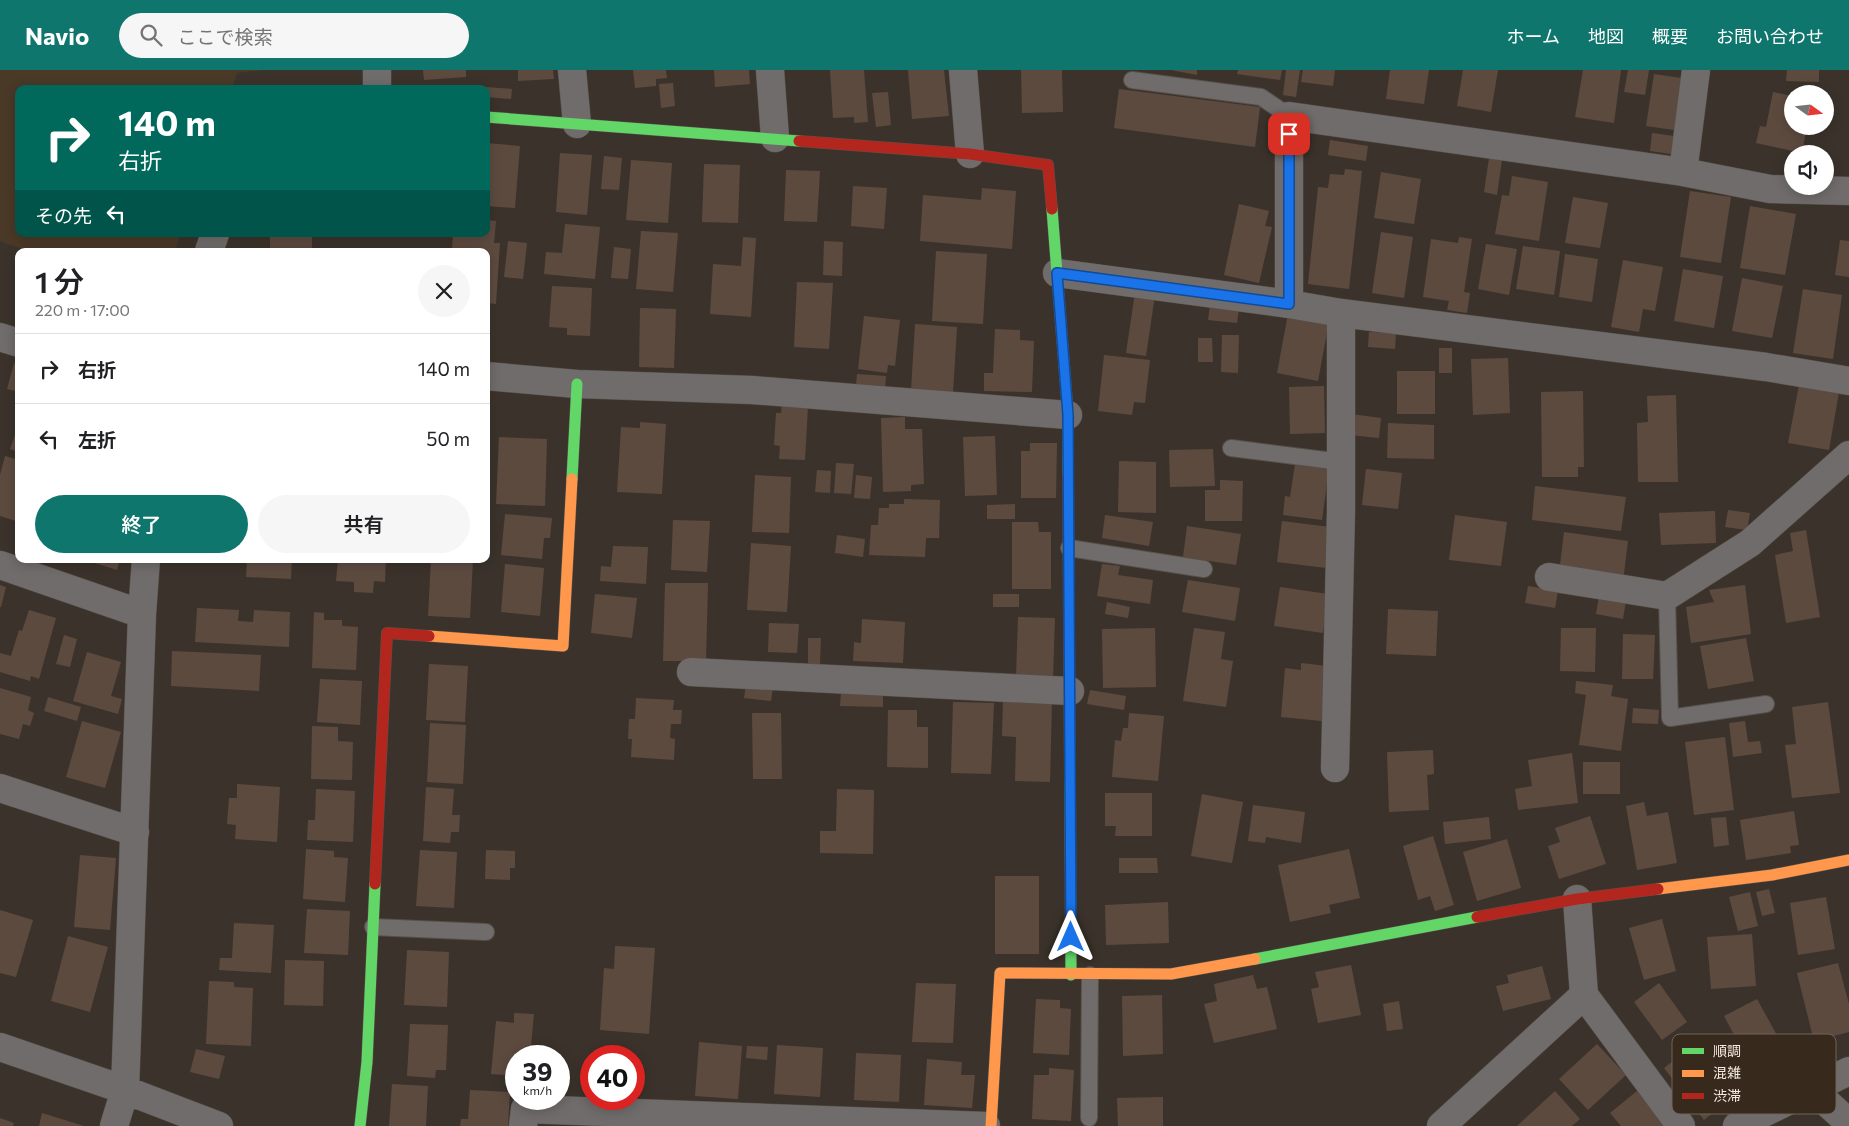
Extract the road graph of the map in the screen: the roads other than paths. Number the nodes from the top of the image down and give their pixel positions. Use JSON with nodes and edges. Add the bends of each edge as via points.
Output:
{"nodes":[{"id":1,"x":376,"y":70,"type":"edge"},
{"id":2,"x":572,"y":70,"type":"edge"},
{"id":3,"x":770,"y":70,"type":"edge"},
{"id":4,"x":963,"y":70,"type":"edge"},
{"id":5,"x":1696,"y":70,"type":"edge"},
{"id":6,"x":1132,"y":80,"type":"dead end"},
{"id":7,"x":377,"y":85,"type":"edge"},
{"id":8,"x":1289,"y":116,"type":"junction"},
{"id":9,"x":490,"y":117,"type":"edge"},
{"id":10,"x":577,"y":124,"type":"junction"},
{"id":11,"x":775,"y":138,"type":"junction"},
{"id":12,"x":970,"y":154,"type":"junction"},
{"id":13,"x":1682,"y":172,"type":"junction"},
{"id":14,"x":1849,"y":191,"type":"edge"},
{"id":15,"x":1057,"y":273,"type":"junction"},
{"id":16,"x":1289,"y":304,"type":"junction"},
{"id":17,"x":1341,"y":313,"type":"junction"},
{"id":18,"x":0,"y":337,"type":"edge"},
{"id":19,"x":15,"y":342,"type":"edge"},
{"id":20,"x":490,"y":376,"type":"edge"},
{"id":21,"x":1849,"y":382,"type":"edge"},
{"id":22,"x":577,"y":384,"type":"junction"},
{"id":23,"x":1068,"y":415,"type":"junction"},
{"id":24,"x":1231,"y":448,"type":"dead end"},
{"id":25,"x":1849,"y":455,"type":"edge"},
{"id":26,"x":1341,"y":462,"type":"junction"},
{"id":27,"x":1069,"y":548,"type":"junction"},
{"id":28,"x":146,"y":563,"type":"edge"},
{"id":29,"x":0,"y":565,"type":"edge"},
{"id":30,"x":1204,"y":569,"type":"dead end"},
{"id":31,"x":1549,"y":577,"type":"dead end"},
{"id":32,"x":1667,"y":596,"type":"junction"},
{"id":33,"x":142,"y":614,"type":"junction"},
{"id":34,"x":691,"y":672,"type":"dead end"},
{"id":35,"x":1070,"y":691,"type":"junction"},
{"id":36,"x":1766,"y":704,"type":"dead end"},
{"id":37,"x":1335,"y":768,"type":"dead end"},
{"id":38,"x":0,"y":788,"type":"edge"},
{"id":39,"x":134,"y":832,"type":"junction"},
{"id":40,"x":1849,"y":860,"type":"edge"},
{"id":41,"x":1577,"y":899,"type":"junction"},
{"id":42,"x":374,"y":926,"type":"junction"},
{"id":43,"x":486,"y":932,"type":"dead end"},
{"id":44,"x":1071,"y":975,"type":"junction"},
{"id":45,"x":1090,"y":975,"type":"junction"},
{"id":46,"x":1584,"y":995,"type":"junction"},
{"id":47,"x":0,"y":1047,"type":"edge"},
{"id":48,"x":1849,"y":1071,"type":"edge"},
{"id":49,"x":1836,"y":1077,"type":"edge"},
{"id":50,"x":125,"y":1090,"type":"junction"},
{"id":51,"x":1836,"y":1111,"type":"edge"},
{"id":52,"x":1672,"y":1114,"type":"edge"},
{"id":53,"x":1672,"y":1114,"type":"edge"},
{"id":54,"x":1760,"y":1114,"type":"edge"},
{"id":55,"x":1090,"y":1118,"type":"dead end"},
{"id":56,"x":1849,"y":1123,"type":"edge"},
{"id":57,"x":114,"y":1126,"type":"edge"},
{"id":58,"x":219,"y":1126,"type":"edge"},
{"id":59,"x":360,"y":1126,"type":"edge"},
{"id":60,"x":523,"y":1126,"type":"edge"},
{"id":61,"x":986,"y":1126,"type":"edge"},
{"id":62,"x":991,"y":1126,"type":"edge"},
{"id":63,"x":1441,"y":1126,"type":"edge"},
{"id":64,"x":1681,"y":1126,"type":"edge"},
{"id":65,"x":1737,"y":1126,"type":"edge"}],
"edges":[{"from":1,"to":7,"type":"street"},
{"from":2,"to":10,"type":"street"},
{"from":3,"to":11,"type":"street"},
{"from":4,"to":12,"type":"street"},
{"from":5,"to":13,"type":"street"},
{"from":6,"to":8,"type":"lane","via":[[1262,97]]},
{"from":8,"to":13,"type":"street"},
{"from":8,"to":16,"type":"street"},
{"from":9,"to":10,"type":"street"},
{"from":10,"to":11,"type":"street"},
{"from":11,"to":12,"type":"street"},
{"from":12,"to":15,"type":"street","via":[[1048,165]]},
{"from":13,"to":14,"type":"street","via":[[1770,190]]},
{"from":15,"to":16,"type":"street"},
{"from":15,"to":23,"type":"street"},
{"from":16,"to":17,"type":"street"},
{"from":17,"to":21,"type":"street","via":[[1766,367]]},
{"from":17,"to":26,"type":"street"},
{"from":18,"to":19,"type":"street"},
{"from":20,"to":22,"type":"street"},
{"from":22,"to":23,"type":"street","via":[[752,390]]},
{"from":22,"to":42,"type":"street","via":[[563,646],[387,633]]},
{"from":23,"to":27,"type":"street"},
{"from":24,"to":26,"type":"lane"},
{"from":25,"to":32,"type":"street","via":[[1750,543]]},
{"from":26,"to":37,"type":"street"},
{"from":27,"to":30,"type":"lane"},
{"from":27,"to":35,"type":"street"},
{"from":28,"to":33,"type":"street"},
{"from":29,"to":33,"type":"street"},
{"from":31,"to":32,"type":"street"},
{"from":32,"to":36,"type":"lane","via":[[1670,718]]},
{"from":33,"to":39,"type":"street"},
{"from":34,"to":35,"type":"street"},
{"from":35,"to":44,"type":"street"},
{"from":38,"to":39,"type":"street"},
{"from":39,"to":50,"type":"street"},
{"from":40,"to":41,"type":"street","via":[[1772,875]]},
{"from":41,"to":45,"type":"street","via":[[1171,974]]},
{"from":41,"to":46,"type":"street"},
{"from":42,"to":43,"type":"lane"},
{"from":42,"to":59,"type":"street","via":[[367,1062]]},
{"from":44,"to":45,"type":"street"},
{"from":44,"to":62,"type":"street","via":[[1000,973]]},
{"from":45,"to":55,"type":"lane"},
{"from":46,"to":52,"type":"street"},
{"from":46,"to":63,"type":"street"},
{"from":47,"to":50,"type":"street"},
{"from":48,"to":49,"type":"street"},
{"from":50,"to":57,"type":"street"},
{"from":50,"to":58,"type":"street"},
{"from":51,"to":56,"type":"street"},
{"from":53,"to":64,"type":"street"},
{"from":54,"to":65,"type":"street"},
{"from":60,"to":61,"type":"street","via":[[525,1109]]}]}
